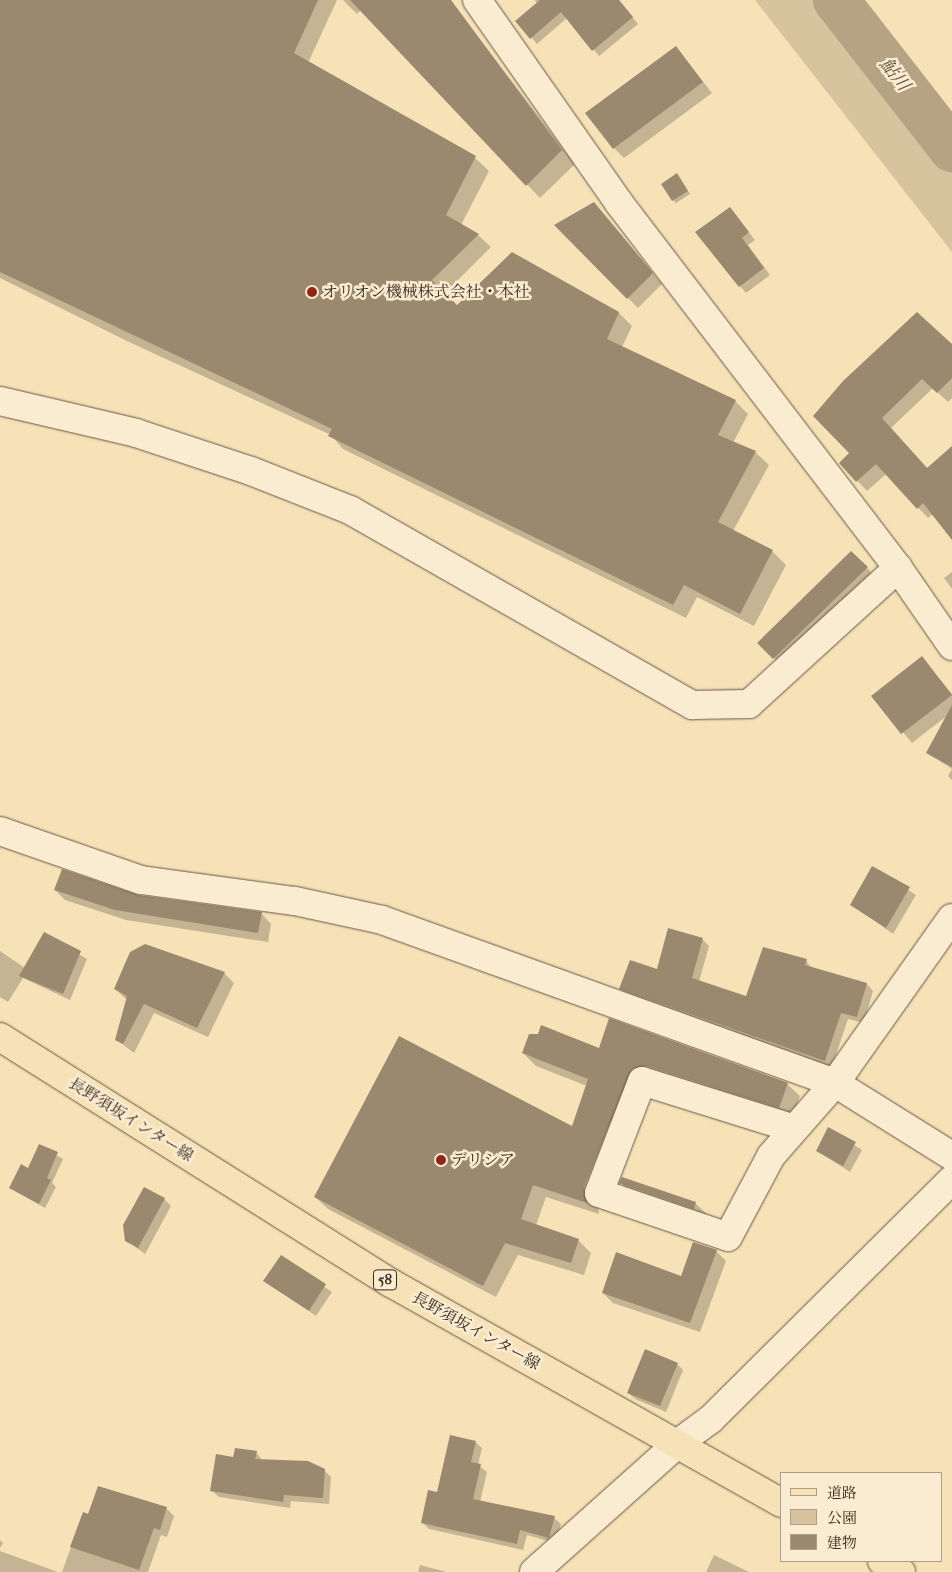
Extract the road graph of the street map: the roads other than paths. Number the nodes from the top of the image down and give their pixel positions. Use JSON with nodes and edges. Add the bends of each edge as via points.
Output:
{"nodes":[{"id":1,"x":477,"y":0,"type":"edge"},
{"id":2,"x":0,"y":401,"type":"edge"},
{"id":3,"x":898,"y":568,"type":"junction"},
{"id":4,"x":952,"y":646,"type":"edge"},
{"id":5,"x":0,"y":831,"type":"edge"},
{"id":6,"x":952,"y":918,"type":"edge"},
{"id":7,"x":0,"y":1037,"type":"edge"},
{"id":8,"x":835,"y":1083,"type":"junction"},
{"id":9,"x":792,"y":1128,"type":"junction"},
{"id":10,"x":952,"y":1176,"type":"edge"},
{"id":11,"x":678,"y":1444,"type":"junction"},
{"id":12,"x":780,"y":1501,"type":"edge"},
{"id":13,"x":884,"y":1562,"type":"edge"},
{"id":14,"x":534,"y":1572,"type":"edge"},
{"id":15,"x":901,"y":1572,"type":"edge"}],
"edges":[{"from":1,"to":3,"type":"street","via":[[619,202]]},
{"from":2,"to":3,"type":"street","via":[[136,433],[251,471],[350,510],[692,705],[749,704]]},
{"from":3,"to":4,"type":"street"},
{"from":5,"to":8,"type":"street","via":[[141,880],[295,900],[382,920]]},
{"from":6,"to":8,"type":"street"},
{"from":7,"to":11,"type":"main road","name":"長野須坂インター線","number":"58","via":[[390,1284]]},
{"from":8,"to":9,"type":"street"},
{"from":8,"to":10,"type":"street"},
{"from":9,"to":9,"type":"street","via":[[642,1081],[600,1193],[728,1237],[771,1156]]},
{"from":10,"to":11,"type":"street","via":[[711,1419]]},
{"from":11,"to":12,"type":"main road","name":"長野須坂インター線","number":"58"},
{"from":11,"to":14,"type":"street"},
{"from":13,"to":15,"type":"main road"}]}
